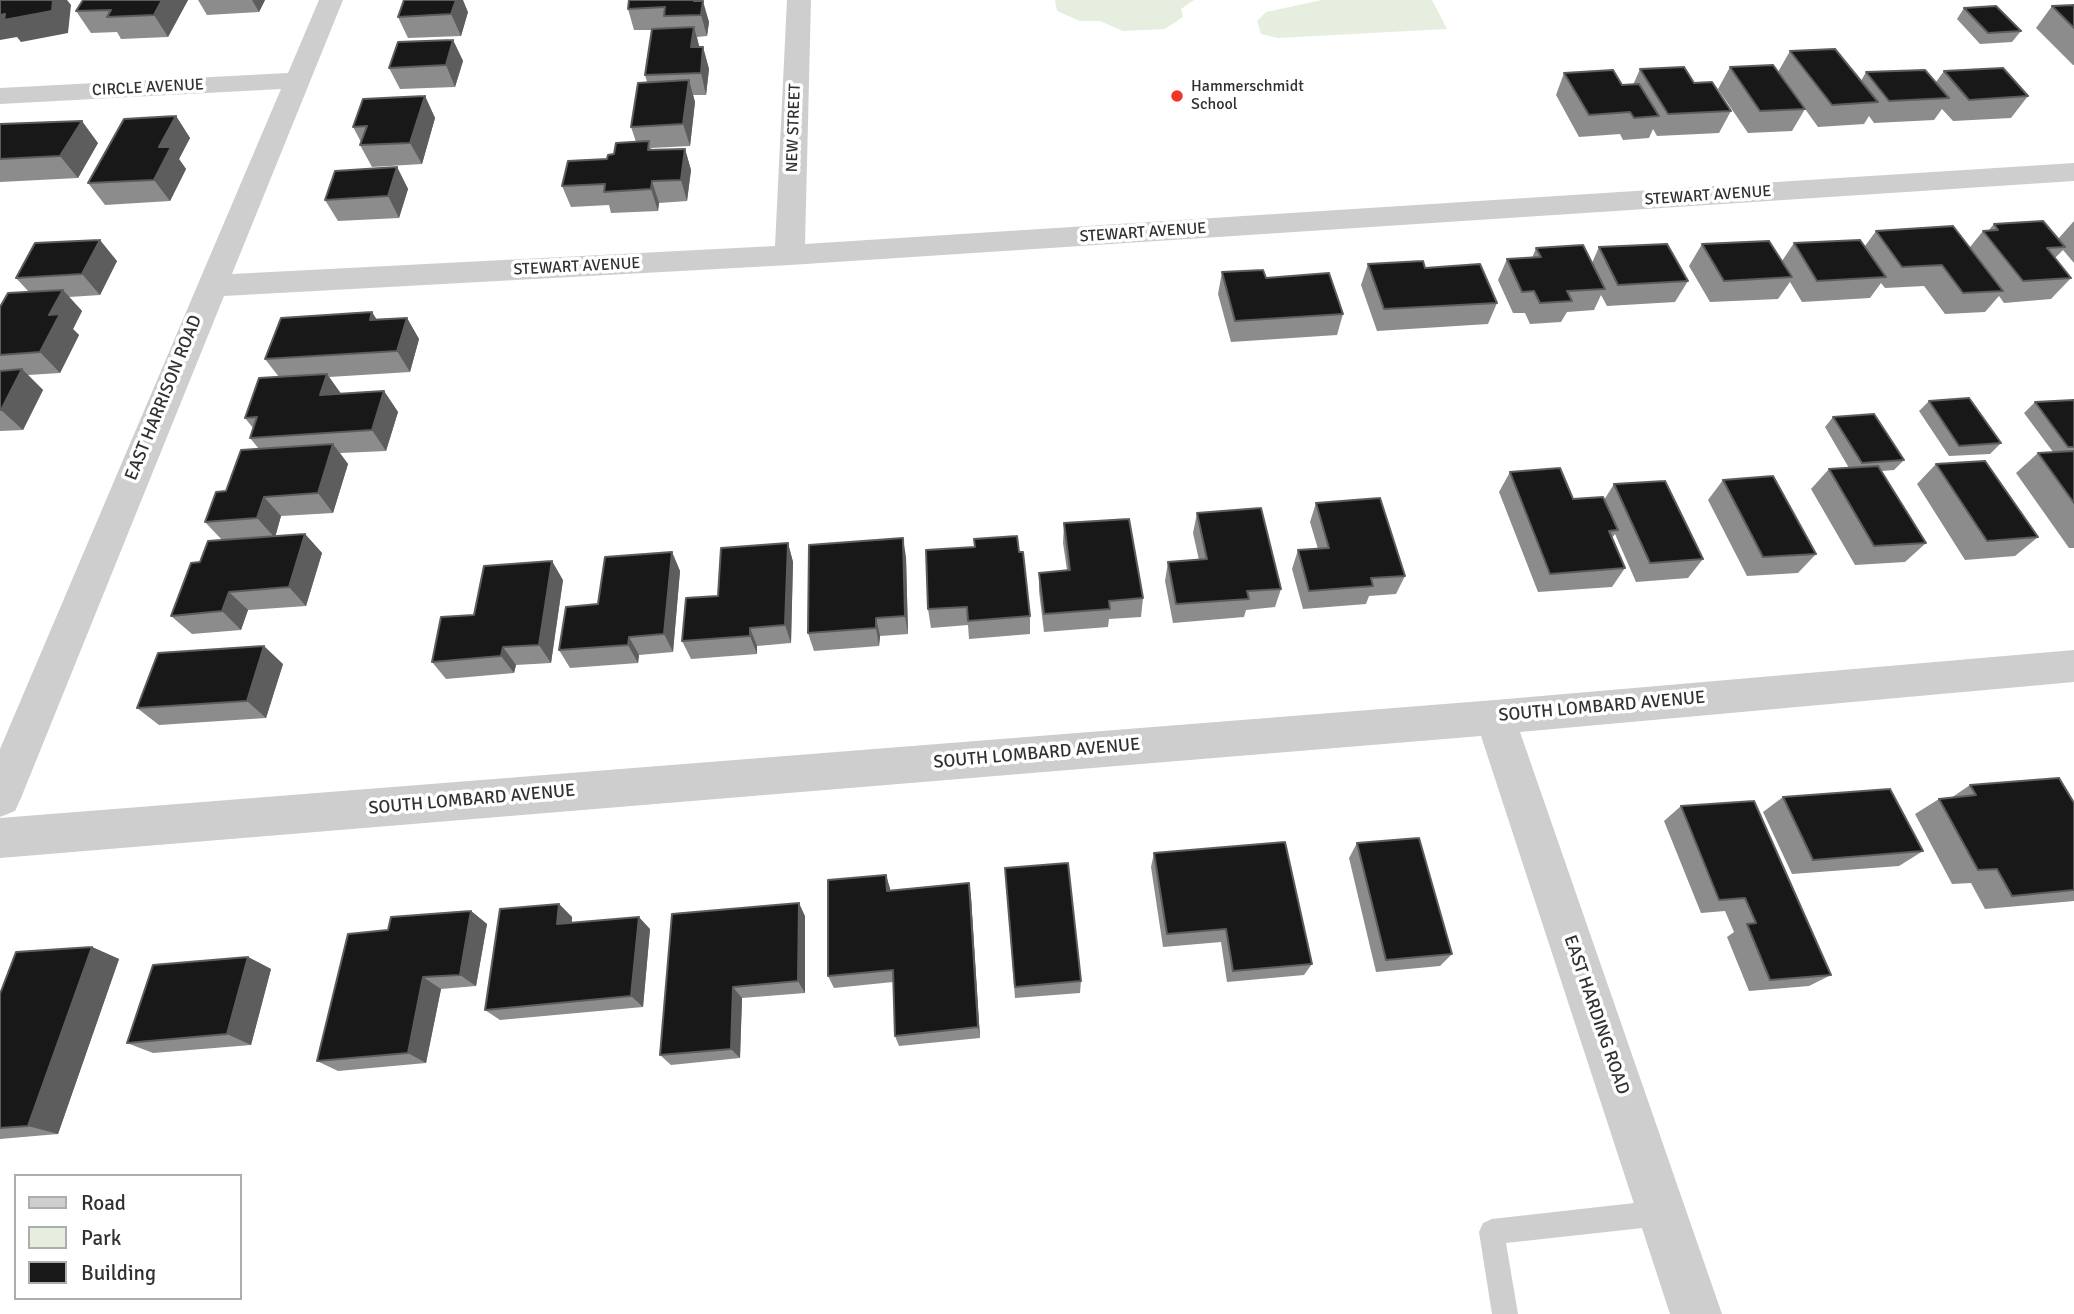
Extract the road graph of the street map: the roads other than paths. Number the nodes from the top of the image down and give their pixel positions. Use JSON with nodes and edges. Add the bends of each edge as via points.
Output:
{"nodes":[{"id":1,"x":331,"y":0,"type":"edge"},
{"id":2,"x":799,"y":0,"type":"edge"},
{"id":3,"x":297,"y":80,"type":"junction"},
{"id":4,"x":0,"y":96,"type":"edge"},
{"id":5,"x":2074,"y":172,"type":"edge"},
{"id":6,"x":790,"y":256,"type":"junction"},
{"id":7,"x":211,"y":286,"type":"junction"},
{"id":8,"x":2074,"y":666,"type":"edge"},
{"id":9,"x":1495,"y":717,"type":"junction"},
{"id":10,"x":0,"y":798,"type":"edge"},
{"id":11,"x":0,"y":838,"type":"edge"},
{"id":12,"x":1662,"y":1213,"type":"junction"},
{"id":13,"x":1505,"y":1314,"type":"edge"},
{"id":14,"x":1696,"y":1314,"type":"edge"}],
"edges":[{"from":1,"to":3,"type":"street","name":"EAST HARRISON ROAD"},
{"from":2,"to":6,"type":"street","name":"NEW STREET"},
{"from":3,"to":4,"type":"street","name":"CIRCLE AVENUE"},
{"from":3,"to":7,"type":"street","name":"EAST HARRISON ROAD"},
{"from":5,"to":6,"type":"street","name":"STEWART AVENUE"},
{"from":6,"to":7,"type":"street","name":"STEWART AVENUE"},
{"from":7,"to":10,"type":"street","name":"EAST HARRISON ROAD"},
{"from":8,"to":9,"type":"street","name":"SOUTH LOMBARD AVENUE"},
{"from":9,"to":11,"type":"street","name":"SOUTH LOMBARD AVENUE"},
{"from":9,"to":12,"type":"street","name":"EAST HARDING ROAD"},
{"from":12,"to":13,"type":"lane","via":[[1492,1232]]},
{"from":12,"to":14,"type":"street","name":"EAST HARDING ROAD"}]}
